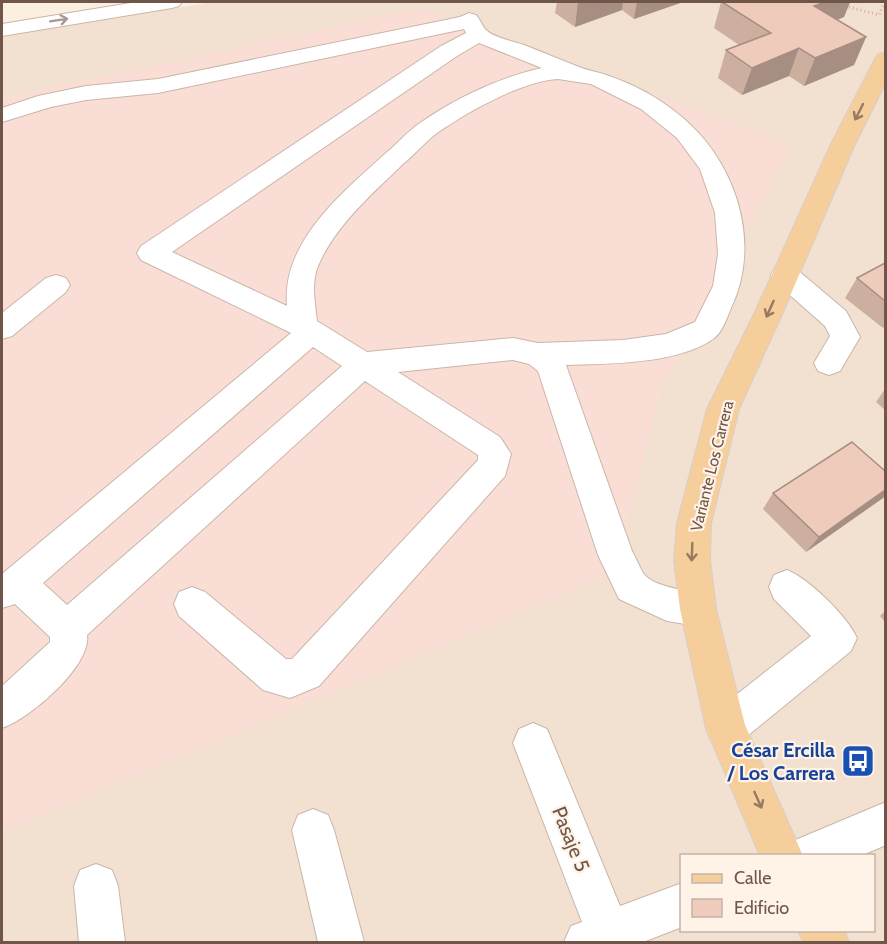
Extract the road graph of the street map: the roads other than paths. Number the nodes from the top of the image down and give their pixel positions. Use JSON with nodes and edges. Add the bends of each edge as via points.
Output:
{"nodes":[{"id":1,"x":58,"y":2,"type":"edge"},
{"id":2,"x":172,"y":2,"type":"edge"},
{"id":3,"x":2,"y":11,"type":"edge"},
{"id":4,"x":472,"y":19,"type":"edge"},
{"id":5,"x":2,"y":30,"type":"edge"},
{"id":6,"x":885,"y":59,"type":"edge"},
{"id":7,"x":574,"y":73,"type":"junction"},
{"id":8,"x":2,"y":115,"type":"edge"},
{"id":9,"x":785,"y":275,"type":"junction"},
{"id":10,"x":56,"y":285,"type":"dead end"},
{"id":11,"x":2,"y":328,"type":"edge"},
{"id":12,"x":307,"y":329,"type":"junction"},
{"id":13,"x":538,"y":354,"type":"junction"},
{"id":14,"x":829,"y":363,"type":"dead end"},
{"id":15,"x":364,"y":364,"type":"junction"},
{"id":16,"x":787,"y":587,"type":"dead end"},
{"id":17,"x":7,"y":589,"type":"edge"},
{"id":18,"x":192,"y":604,"type":"dead end"},
{"id":19,"x":698,"y":609,"type":"junction"},
{"id":20,"x":67,"y":629,"type":"junction"},
{"id":21,"x":2,"y":709,"type":"edge"},
{"id":22,"x":726,"y":728,"type":"junction"},
{"id":23,"x":533,"y":743,"type":"dead end"},
{"id":24,"x":885,"y":823,"type":"edge"},
{"id":25,"x":313,"y":830,"type":"dead end"},
{"id":26,"x":783,"y":854,"type":"edge"},
{"id":27,"x":810,"y":854,"type":"edge"},
{"id":28,"x":96,"y":886,"type":"dead end"},
{"id":29,"x":680,"y":905,"type":"edge"},
{"id":30,"x":598,"y":938,"type":"edge"},
{"id":31,"x":102,"y":942,"type":"edge"},
{"id":32,"x":341,"y":942,"type":"edge"}],
"edges":[{"from":1,"to":3,"type":"street"},
{"from":5,"to":2,"type":"street","one_way":true},
{"from":4,"to":7,"type":"street"},
{"from":4,"to":8,"type":"street","via":[[158,86],[46,101]]},
{"from":4,"to":12,"type":"street","via":[[449,51],[151,253]]},
{"from":6,"to":9,"type":"main road","name":"Variante Los Carrera","one_way":true},
{"from":7,"to":12,"type":"street","via":[[546,73],[520,81],[459,110],[427,129],[362,188],[308,260],[300,283]]},
{"from":7,"to":13,"type":"street","via":[[610,83],[651,104],[696,142],[720,184],[729,216],[732,249],[728,290],[704,331],[669,344],[628,351]]},
{"from":9,"to":14,"type":"street","via":[[842,327],[845,337]]},
{"from":9,"to":19,"type":"main road","name":"Variante Los Carrera","one_way":true,"via":[[723,409],[694,523],[692,560]]},
{"from":10,"to":11,"type":"street"},
{"from":12,"to":15,"type":"street"},
{"from":12,"to":17,"type":"street"},
{"from":13,"to":15,"type":"street","via":[[513,349],[478,351]]},
{"from":13,"to":19,"type":"street","via":[[551,365],[616,555],[632,587],[667,604]]},
{"from":15,"to":18,"type":"street","via":[[489,446],[495,454],[493,466],[305,673],[290,679],[277,677]]},
{"from":15,"to":20,"type":"street"},
{"from":16,"to":22,"type":"street","via":[[838,638]]},
{"from":17,"to":20,"type":"street","via":[[24,589]]},
{"from":19,"to":22,"type":"main road","name":"Variante Los Carrera"},
{"from":20,"to":21,"type":"street","via":[[69,642],[63,656]]},
{"from":22,"to":26,"type":"main road","name":"Variante Los Carrera","one_way":true},
{"from":23,"to":30,"type":"street","name":"Pasaje 5"},
{"from":24,"to":27,"type":"street"},
{"from":25,"to":32,"type":"street"},
{"from":28,"to":31,"type":"street"},
{"from":29,"to":30,"type":"street"}]}
